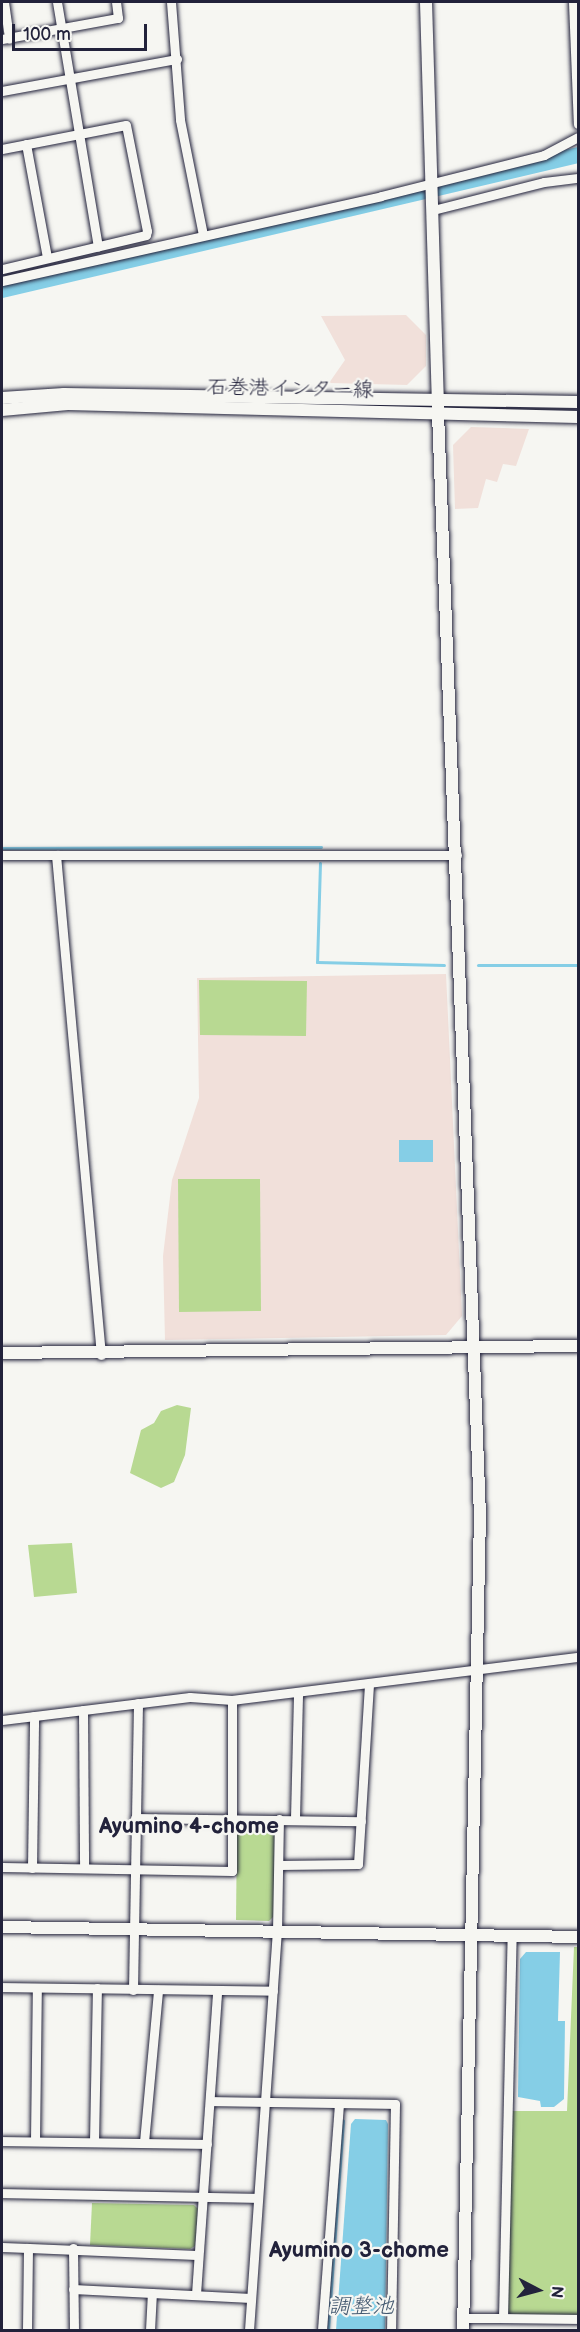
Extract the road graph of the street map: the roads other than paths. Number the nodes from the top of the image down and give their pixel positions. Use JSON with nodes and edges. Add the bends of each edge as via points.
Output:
{"nodes":[{"id":1,"x":4,"y":2,"type":"edge"},
{"id":2,"x":57,"y":2,"type":"edge"},
{"id":3,"x":116,"y":2,"type":"edge"},
{"id":4,"x":171,"y":2,"type":"edge"},
{"id":5,"x":426,"y":2,"type":"edge"},
{"id":6,"x":573,"y":2,"type":"edge"},
{"id":7,"x":60,"y":28,"type":"junction"},
{"id":8,"x":5,"y":39,"type":"edge"},
{"id":9,"x":177,"y":59,"type":"junction"},
{"id":10,"x":68,"y":80,"type":"junction"},
{"id":11,"x":2,"y":91,"type":"edge"},
{"id":12,"x":579,"y":124,"type":"edge"},
{"id":13,"x":76,"y":134,"type":"junction"},
{"id":14,"x":579,"y":138,"type":"edge"},
{"id":15,"x":26,"y":144,"type":"junction"},
{"id":16,"x":2,"y":148,"type":"edge"},
{"id":17,"x":579,"y":178,"type":"edge"},
{"id":18,"x":432,"y":183,"type":"junction"},
{"id":19,"x":432,"y":208,"type":"junction"},
{"id":20,"x":203,"y":235,"type":"junction"},
{"id":21,"x":98,"y":247,"type":"junction"},
{"id":22,"x":47,"y":257,"type":"junction"},
{"id":23,"x":2,"y":269,"type":"edge"},
{"id":24,"x":2,"y":281,"type":"edge"},
{"id":25,"x":2,"y":398,"type":"edge"},
{"id":26,"x":437,"y":398,"type":"junction"},
{"id":27,"x":579,"y":402,"type":"edge"},
{"id":28,"x":2,"y":410,"type":"edge"},
{"id":29,"x":438,"y":413,"type":"junction"},
{"id":30,"x":579,"y":417,"type":"edge"},
{"id":31,"x":2,"y":855,"type":"edge"},
{"id":32,"x":56,"y":855,"type":"junction"},
{"id":33,"x":456,"y":855,"type":"junction"},
{"id":34,"x":475,"y":1346,"type":"junction"},
{"id":35,"x":579,"y":1346,"type":"edge"},
{"id":36,"x":2,"y":1353,"type":"edge"},
{"id":37,"x":101,"y":1355,"type":"junction"},
{"id":38,"x":579,"y":1657,"type":"edge"},
{"id":39,"x":477,"y":1670,"type":"junction"},
{"id":40,"x":369,"y":1684,"type":"junction"},
{"id":41,"x":298,"y":1692,"type":"junction"},
{"id":42,"x":232,"y":1700,"type":"junction"},
{"id":43,"x":138,"y":1703,"type":"junction"},
{"id":44,"x":83,"y":1710,"type":"junction"},
{"id":45,"x":34,"y":1716,"type":"junction"},
{"id":46,"x":2,"y":1720,"type":"edge"},
{"id":47,"x":135,"y":1818,"type":"junction"},
{"id":48,"x":295,"y":1818,"type":"junction"},
{"id":49,"x":233,"y":1819,"type":"junction"},
{"id":50,"x":279,"y":1819,"type":"junction"},
{"id":51,"x":361,"y":1821,"type":"junction"},
{"id":52,"x":279,"y":1865,"type":"junction"},
{"id":53,"x":2,"y":1867,"type":"edge"},
{"id":54,"x":32,"y":1868,"type":"junction"},
{"id":55,"x":84,"y":1868,"type":"junction"},
{"id":56,"x":135,"y":1869,"type":"junction"},
{"id":57,"x":2,"y":1927,"type":"edge"},
{"id":58,"x":134,"y":1930,"type":"junction"},
{"id":59,"x":277,"y":1932,"type":"junction"},
{"id":60,"x":470,"y":1935,"type":"junction"},
{"id":61,"x":512,"y":1936,"type":"junction"},
{"id":62,"x":579,"y":1937,"type":"edge"},
{"id":63,"x":2,"y":1987,"type":"edge"},
{"id":64,"x":37,"y":1988,"type":"junction"},
{"id":65,"x":97,"y":1988,"type":"junction"},
{"id":66,"x":133,"y":1990,"type":"junction"},
{"id":67,"x":158,"y":1990,"type":"junction"},
{"id":68,"x":218,"y":1991,"type":"junction"},
{"id":69,"x":273,"y":1991,"type":"junction"},
{"id":70,"x":210,"y":2101,"type":"junction"},
{"id":71,"x":265,"y":2102,"type":"junction"},
{"id":72,"x":339,"y":2104,"type":"junction"},
{"id":73,"x":2,"y":2141,"type":"edge"},
{"id":74,"x":35,"y":2141,"type":"junction"},
{"id":75,"x":94,"y":2142,"type":"junction"},
{"id":76,"x":144,"y":2142,"type":"junction"},
{"id":77,"x":207,"y":2144,"type":"junction"},
{"id":78,"x":2,"y":2193,"type":"edge"},
{"id":79,"x":203,"y":2197,"type":"junction"},
{"id":80,"x":258,"y":2198,"type":"junction"},
{"id":81,"x":2,"y":2247,"type":"edge"},
{"id":82,"x":28,"y":2248,"type":"junction"},
{"id":83,"x":73,"y":2248,"type":"junction"},
{"id":84,"x":198,"y":2255,"type":"junction"},
{"id":85,"x":73,"y":2289,"type":"junction"},
{"id":86,"x":152,"y":2293,"type":"junction"},
{"id":87,"x":196,"y":2294,"type":"junction"},
{"id":88,"x":251,"y":2298,"type":"junction"},
{"id":89,"x":503,"y":2318,"type":"junction"},
{"id":90,"x":579,"y":2319,"type":"edge"},
{"id":91,"x":463,"y":2324,"type":"edge"},
{"id":92,"x":27,"y":2331,"type":"edge"},
{"id":93,"x":74,"y":2331,"type":"edge"},
{"id":94,"x":150,"y":2331,"type":"edge"},
{"id":95,"x":249,"y":2331,"type":"edge"},
{"id":96,"x":322,"y":2331,"type":"edge"},
{"id":97,"x":391,"y":2331,"type":"edge"}],
"edges":[{"from":1,"to":8,"type":"street"},
{"from":2,"to":7,"type":"street"},
{"from":3,"to":7,"type":"street","via":[[118,18]]},
{"from":4,"to":9,"type":"street"},
{"from":5,"to":18,"type":"street"},
{"from":6,"to":12,"type":"street"},
{"from":7,"to":8,"type":"street"},
{"from":7,"to":10,"type":"street"},
{"from":9,"to":10,"type":"street"},
{"from":9,"to":20,"type":"street","via":[[180,120]]},
{"from":10,"to":11,"type":"street"},
{"from":10,"to":13,"type":"street"},
{"from":13,"to":15,"type":"street"},
{"from":13,"to":21,"type":"street"},
{"from":13,"to":21,"type":"street","via":[[126,125],[147,231],[146,235]]},
{"from":14,"to":18,"type":"street","via":[[544,154]]},
{"from":15,"to":16,"type":"street"},
{"from":15,"to":22,"type":"street"},
{"from":17,"to":19,"type":"street","via":[[544,182]]},
{"from":18,"to":19,"type":"street"},
{"from":18,"to":20,"type":"street"},
{"from":19,"to":26,"type":"street"},
{"from":20,"to":24,"type":"street"},
{"from":21,"to":22,"type":"street"},
{"from":22,"to":23,"type":"street"},
{"from":25,"to":26,"type":"street","name":"石巻港インター線","via":[[64,394]]},
{"from":26,"to":27,"type":"street","name":"石巻港インター線"},
{"from":26,"to":29,"type":"street"},
{"from":28,"to":29,"type":"street","name":"石巻港インター線","via":[[68,404]]},
{"from":29,"to":30,"type":"street","name":"石巻港インター線"},
{"from":29,"to":33,"type":"street"},
{"from":31,"to":32,"type":"street"},
{"from":32,"to":33,"type":"street"},
{"from":32,"to":37,"type":"street"},
{"from":33,"to":34,"type":"street"},
{"from":34,"to":35,"type":"street"},
{"from":34,"to":37,"type":"street"},
{"from":34,"to":39,"type":"street","via":[[480,1525]]},
{"from":36,"to":37,"type":"street"},
{"from":38,"to":39,"type":"street"},
{"from":39,"to":40,"type":"street"},
{"from":39,"to":60,"type":"street"},
{"from":40,"to":41,"type":"street"},
{"from":40,"to":51,"type":"street"},
{"from":41,"to":42,"type":"street"},
{"from":41,"to":48,"type":"street"},
{"from":42,"to":43,"type":"street","via":[[190,1697]]},
{"from":42,"to":49,"type":"street"},
{"from":43,"to":44,"type":"street"},
{"from":43,"to":47,"type":"street"},
{"from":44,"to":45,"type":"street"},
{"from":44,"to":55,"type":"street"},
{"from":45,"to":46,"type":"street"},
{"from":45,"to":54,"type":"street"},
{"from":47,"to":49,"type":"street"},
{"from":47,"to":56,"type":"street"},
{"from":48,"to":50,"type":"street"},
{"from":48,"to":51,"type":"street"},
{"from":49,"to":50,"type":"street"},
{"from":49,"to":56,"type":"street","via":[[232,1871]]},
{"from":50,"to":52,"type":"street"},
{"from":51,"to":52,"type":"street","via":[[355,1867]]},
{"from":52,"to":59,"type":"street"},
{"from":53,"to":54,"type":"street"},
{"from":54,"to":55,"type":"street"},
{"from":55,"to":56,"type":"street"},
{"from":56,"to":58,"type":"street"},
{"from":57,"to":58,"type":"street"},
{"from":58,"to":59,"type":"street"},
{"from":58,"to":66,"type":"street"},
{"from":59,"to":60,"type":"street"},
{"from":59,"to":69,"type":"street"},
{"from":60,"to":61,"type":"street"},
{"from":60,"to":91,"type":"street"},
{"from":61,"to":62,"type":"street"},
{"from":61,"to":89,"type":"street"},
{"from":63,"to":64,"type":"street"},
{"from":64,"to":65,"type":"street"},
{"from":64,"to":74,"type":"street"},
{"from":65,"to":66,"type":"street"},
{"from":65,"to":75,"type":"street"},
{"from":66,"to":67,"type":"street"},
{"from":67,"to":68,"type":"street"},
{"from":67,"to":76,"type":"street"},
{"from":68,"to":69,"type":"street"},
{"from":68,"to":70,"type":"street"},
{"from":69,"to":71,"type":"street"},
{"from":70,"to":71,"type":"street"},
{"from":70,"to":77,"type":"street"},
{"from":71,"to":72,"type":"street"},
{"from":71,"to":80,"type":"street"},
{"from":72,"to":96,"type":"street"},
{"from":72,"to":97,"type":"street","via":[[395,2104]]},
{"from":73,"to":74,"type":"street"},
{"from":74,"to":75,"type":"street"},
{"from":75,"to":76,"type":"street"},
{"from":76,"to":77,"type":"street"},
{"from":77,"to":79,"type":"street"},
{"from":78,"to":79,"type":"street"},
{"from":79,"to":80,"type":"street"},
{"from":79,"to":84,"type":"street"},
{"from":80,"to":88,"type":"street"},
{"from":81,"to":82,"type":"street"},
{"from":82,"to":83,"type":"street"},
{"from":82,"to":92,"type":"street"},
{"from":83,"to":84,"type":"street"},
{"from":83,"to":85,"type":"street"},
{"from":84,"to":87,"type":"street"},
{"from":85,"to":86,"type":"street"},
{"from":85,"to":93,"type":"street"},
{"from":86,"to":87,"type":"street"},
{"from":86,"to":94,"type":"street"},
{"from":87,"to":88,"type":"street"},
{"from":88,"to":95,"type":"street"},
{"from":89,"to":90,"type":"street"},
{"from":89,"to":91,"type":"street"}]}
